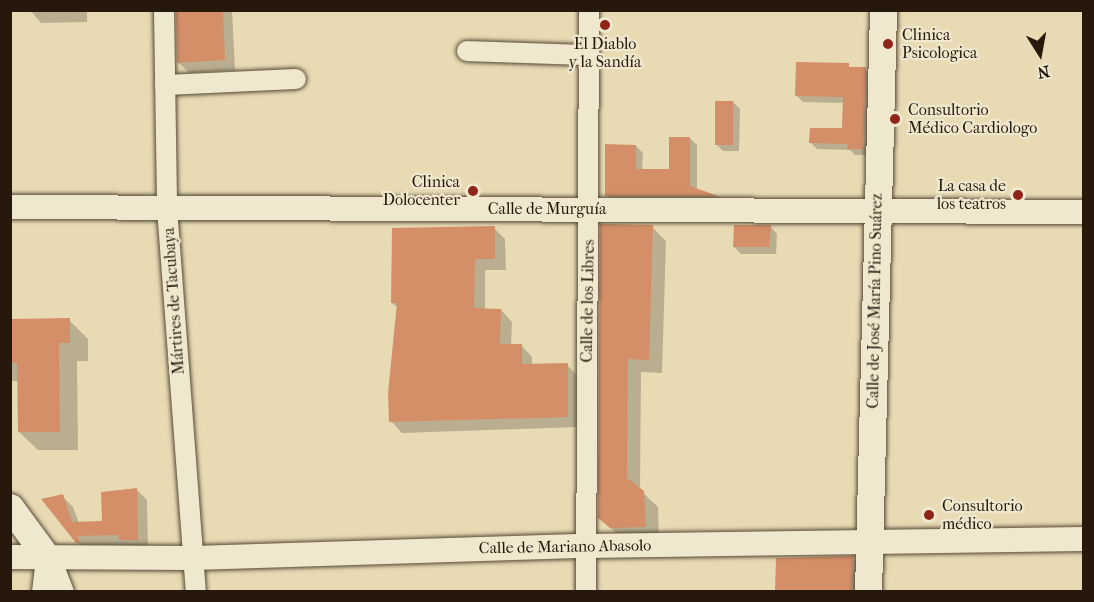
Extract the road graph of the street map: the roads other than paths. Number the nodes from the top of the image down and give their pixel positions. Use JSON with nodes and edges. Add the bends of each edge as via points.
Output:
{"nodes":[{"id":1,"x":164,"y":10,"type":"edge"},
{"id":2,"x":589,"y":10,"type":"edge"},
{"id":3,"x":883,"y":10,"type":"edge"},
{"id":4,"x":467,"y":51,"type":"dead end"},
{"id":5,"x":590,"y":55,"type":"junction"},
{"id":6,"x":296,"y":79,"type":"dead end"},
{"id":7,"x":165,"y":85,"type":"junction"},
{"id":8,"x":10,"y":207,"type":"edge"},
{"id":9,"x":167,"y":208,"type":"junction"},
{"id":10,"x":589,"y":209,"type":"junction"},
{"id":11,"x":877,"y":211,"type":"junction"},
{"id":12,"x":1083,"y":212,"type":"edge"},
{"id":13,"x":10,"y":507,"type":"edge"},
{"id":14,"x":1083,"y":539,"type":"edge"},
{"id":15,"x":869,"y":541,"type":"junction"},
{"id":16,"x":586,"y":546,"type":"junction"},
{"id":17,"x":46,"y":556,"type":"junction"},
{"id":18,"x":10,"y":557,"type":"edge"},
{"id":19,"x":194,"y":558,"type":"junction"},
{"id":20,"x":42,"y":591,"type":"edge"},
{"id":21,"x":60,"y":591,"type":"edge"},
{"id":22,"x":196,"y":591,"type":"edge"},
{"id":23,"x":586,"y":591,"type":"edge"},
{"id":24,"x":868,"y":591,"type":"edge"}],
"edges":[{"from":1,"to":7,"type":"street","name":"Mártires de Tacubaya"},
{"from":2,"to":5,"type":"street","name":"Calle de los Libres"},
{"from":3,"to":11,"type":"main road","name":"Calle de José María Pino Suárez"},
{"from":4,"to":5,"type":"street"},
{"from":5,"to":10,"type":"street","name":"Calle de los Libres"},
{"from":6,"to":7,"type":"street"},
{"from":7,"to":9,"type":"street","name":"Mártires de Tacubaya"},
{"from":8,"to":9,"type":"street","name":"Calle de Murguía"},
{"from":9,"to":10,"type":"street","name":"Calle de Murguía"},
{"from":9,"to":19,"type":"street","name":"Mártires de Tacubaya"},
{"from":10,"to":11,"type":"street","name":"Calle de Murguía"},
{"from":10,"to":16,"type":"street","name":"Calle de los Libres"},
{"from":11,"to":12,"type":"street","name":"Calle de Murguía"},
{"from":11,"to":15,"type":"main road","name":"Calle de José María Pino Suárez"},
{"from":13,"to":17,"type":"main road"},
{"from":14,"to":15,"type":"street","name":"Calle de Mariano Abasolo"},
{"from":15,"to":16,"type":"street","name":"Calle de Mariano Abasolo"},
{"from":15,"to":24,"type":"main road","name":"Calle de José María Pino Suárez"},
{"from":16,"to":19,"type":"street","name":"Calle de Mariano Abasolo"},
{"from":16,"to":23,"type":"street","name":"Calle de los Libres"},
{"from":17,"to":18,"type":"street","name":"Calle de Mariano Abasolo"},
{"from":17,"to":19,"type":"street","name":"Calle de Mariano Abasolo"},
{"from":17,"to":20,"type":"street"},
{"from":17,"to":21,"type":"main road"},
{"from":19,"to":22,"type":"street","name":"Mártires de Tacubaya"}]}
